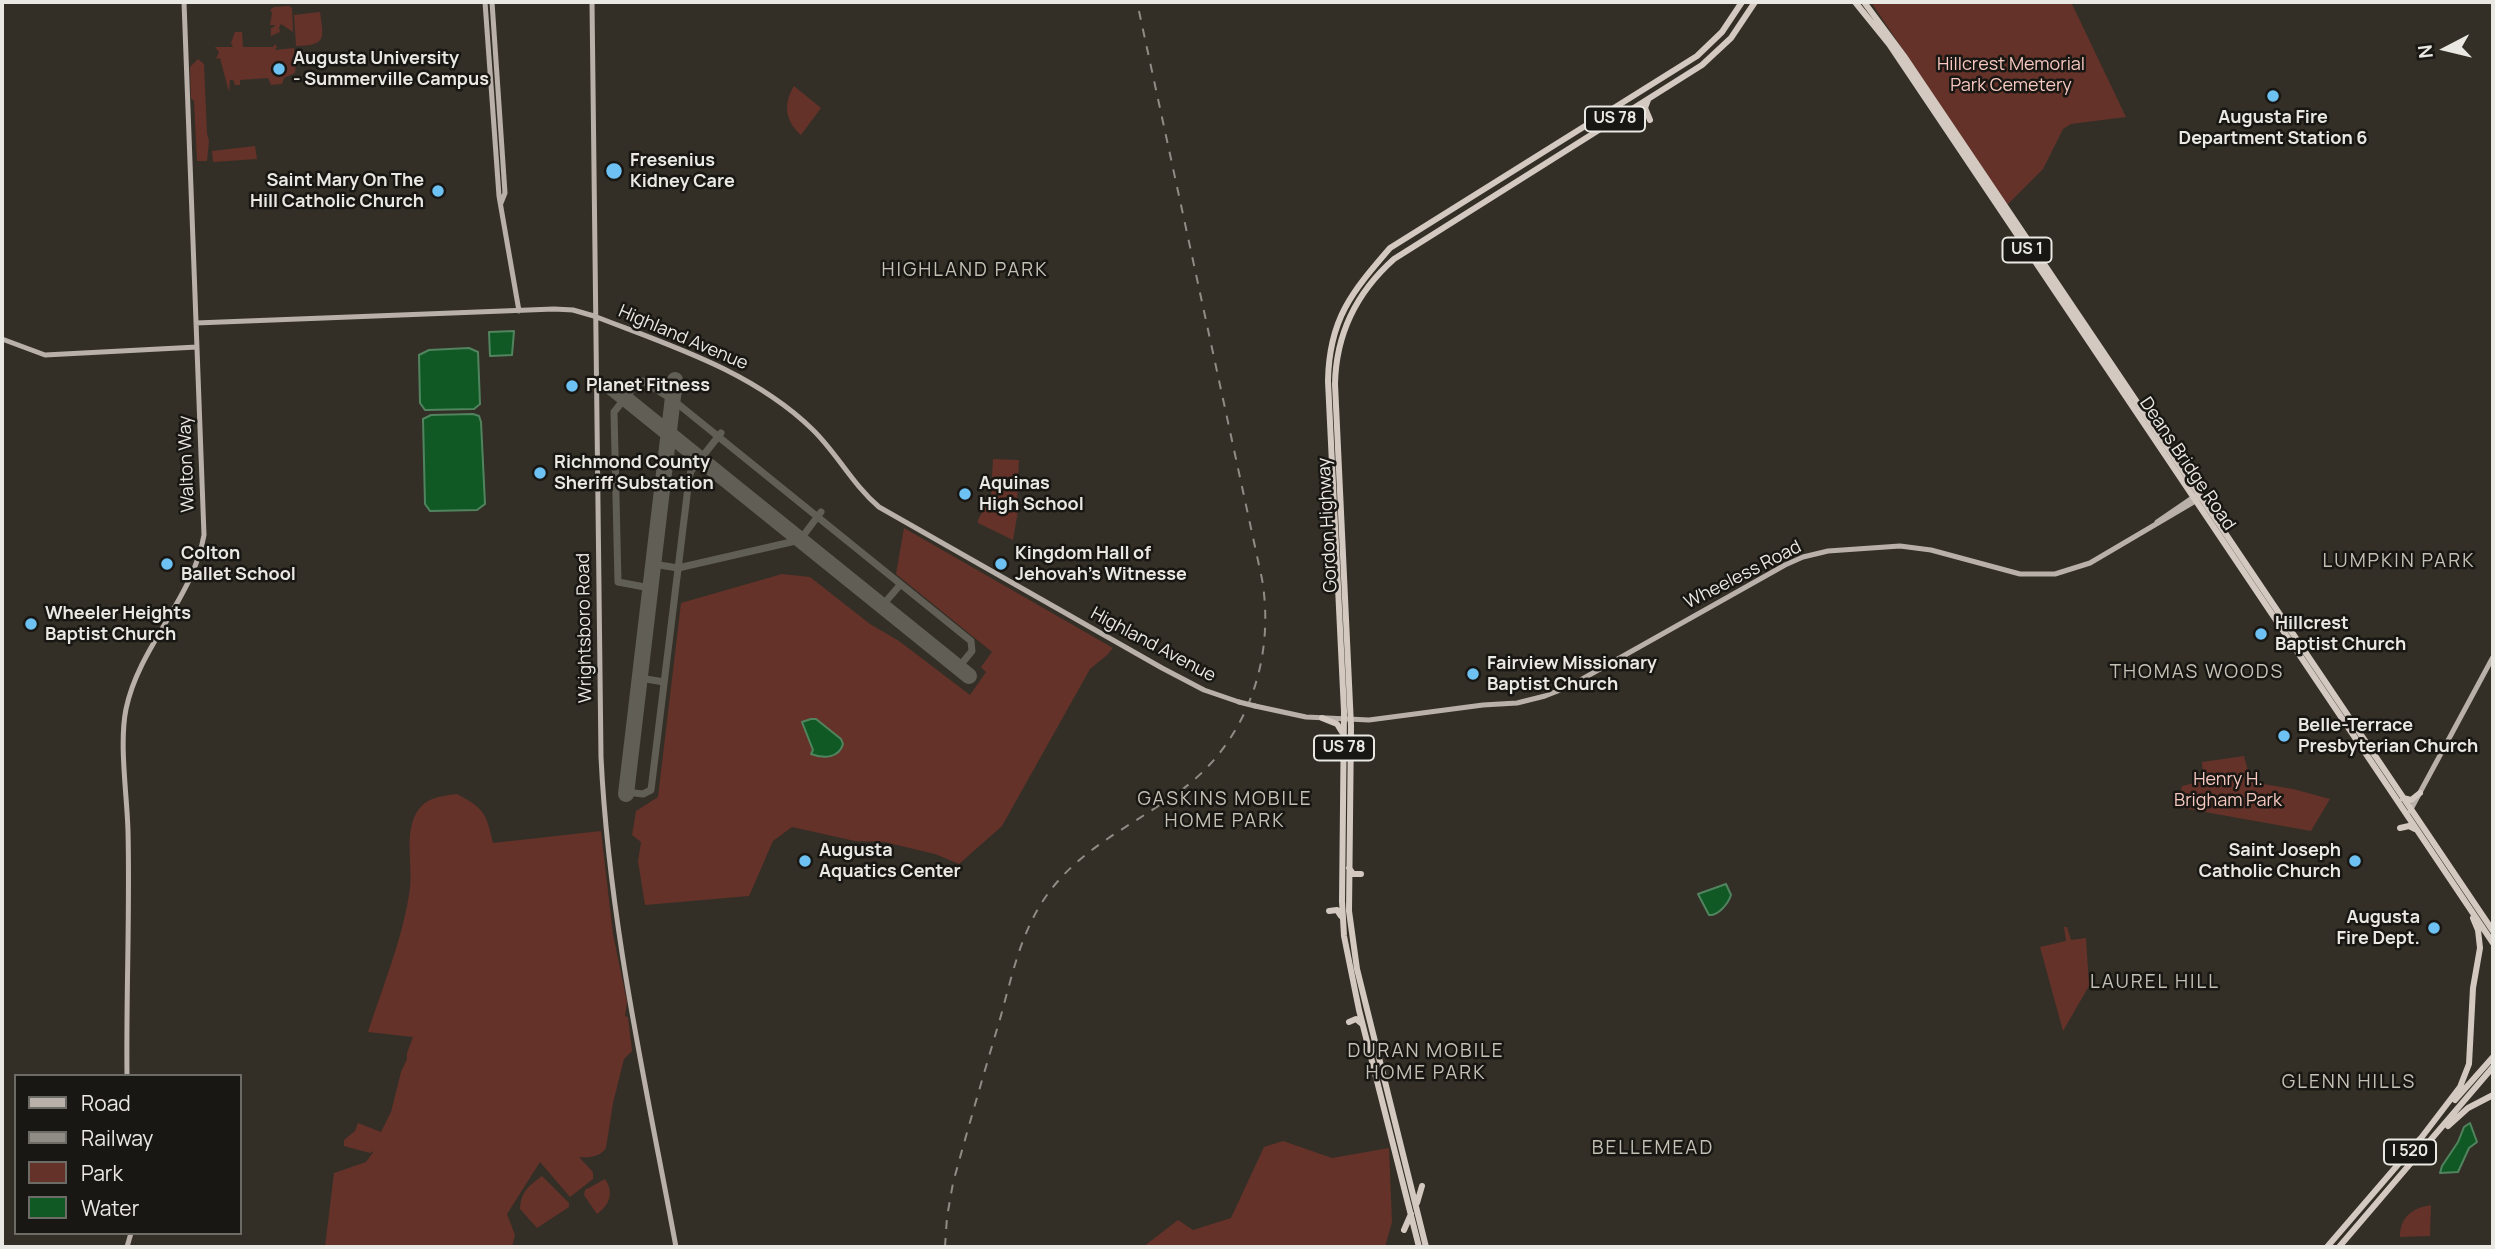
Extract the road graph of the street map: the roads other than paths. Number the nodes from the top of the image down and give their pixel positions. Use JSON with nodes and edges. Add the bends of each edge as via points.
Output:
{"nodes":[{"id":1,"x":184,"y":2,"type":"edge"},
{"id":2,"x":485,"y":2,"type":"edge"},
{"id":3,"x":492,"y":2,"type":"edge"},
{"id":4,"x":592,"y":2,"type":"edge"},
{"id":5,"x":1733,"y":2,"type":"edge"},
{"id":6,"x":1740,"y":2,"type":"edge"},
{"id":7,"x":1755,"y":2,"type":"edge"},
{"id":8,"x":1855,"y":2,"type":"edge"},
{"id":9,"x":1864,"y":2,"type":"edge"},
{"id":10,"x":1650,"y":98,"type":"junction"},
{"id":11,"x":1611,"y":100,"type":"dead end"},
{"id":12,"x":1611,"y":110,"type":"junction"},
{"id":13,"x":1650,"y":121,"type":"dead end"},
{"id":14,"x":501,"y":203,"type":"junction"},
{"id":15,"x":519,"y":311,"type":"junction"},
{"id":16,"x":594,"y":316,"type":"junction"},
{"id":17,"x":196,"y":323,"type":"junction"},
{"id":18,"x":2,"y":339,"type":"edge"},
{"id":19,"x":197,"y":347,"type":"junction"},
{"id":20,"x":2197,"y":498,"type":"junction"},
{"id":21,"x":2493,"y":657,"type":"edge"},
{"id":22,"x":1322,"y":718,"type":"junction"},
{"id":23,"x":1347,"y":720,"type":"junction"},
{"id":24,"x":1344,"y":739,"type":"junction"},
{"id":25,"x":2420,"y":793,"type":"junction"},
{"id":26,"x":2403,"y":798,"type":"junction"},
{"id":27,"x":2409,"y":812,"type":"junction"},
{"id":28,"x":2400,"y":828,"type":"dead end"},
{"id":29,"x":2417,"y":831,"type":"junction"},
{"id":30,"x":1349,"y":868,"type":"junction"},
{"id":31,"x":1361,"y":874,"type":"dead end"},
{"id":32,"x":2469,"y":907,"type":"junction"},
{"id":33,"x":1329,"y":911,"type":"dead end"},
{"id":34,"x":1343,"y":923,"type":"junction"},
{"id":35,"x":2493,"y":931,"type":"edge"},
{"id":36,"x":2493,"y":943,"type":"edge"},
{"id":37,"x":1363,"y":995,"type":"junction"},
{"id":38,"x":1374,"y":999,"type":"dead end"},
{"id":39,"x":1349,"y":1022,"type":"dead end"},
{"id":40,"x":1363,"y":1027,"type":"junction"},
{"id":41,"x":2493,"y":1057,"type":"edge"},
{"id":42,"x":2493,"y":1067,"type":"edge"},
{"id":43,"x":127,"y":1074,"type":"edge"},
{"id":44,"x":2493,"y":1095,"type":"edge"},
{"id":45,"x":2418,"y":1142,"type":"junction"},
{"id":46,"x":1409,"y":1181,"type":"junction"},
{"id":47,"x":2369,"y":1213,"type":"junction"},
{"id":48,"x":676,"y":1247,"type":"edge"},
{"id":49,"x":1423,"y":1247,"type":"edge"},
{"id":50,"x":2327,"y":1247,"type":"edge"},
{"id":51,"x":2339,"y":1247,"type":"edge"}],
"edges":[{"from":1,"to":17,"type":"main road","name":"Walton Way"},
{"from":2,"to":14,"type":"main road"},
{"from":3,"to":14,"type":"main road","via":[[505,193]]},
{"from":4,"to":16,"type":"main road","name":"Wrightsboro Road"},
{"from":5,"to":6,"type":"highway"},
{"from":6,"to":12,"type":"highway","name":"Gordon Highway","number":"US 78","via":[[1728,25],[1707,48]]},
{"from":7,"to":10,"type":"highway","name":"Gordon Highway","number":"US 78","via":[[1716,54]]},
{"from":8,"to":20,"type":"highway","name":"Deans Bridge Road","number":"US 1"},
{"from":9,"to":20,"type":"highway","name":"Deans Bridge Road","number":"US 1","via":[[1898,46]]},
{"from":10,"to":13,"type":"highway","via":[[1645,108]]},
{"from":10,"to":23,"type":"highway","name":"Gordon Highway","number":"US 78","via":[[1407,249],[1378,275],[1354,307],[1339,349],[1335,384]]},
{"from":11,"to":12,"type":"highway"},
{"from":12,"to":23,"type":"highway","name":"Gordon Highway","number":"US 78","via":[[1401,240],[1365,275],[1342,312],[1331,346],[1328,381]]},
{"from":14,"to":15,"type":"main road"},
{"from":15,"to":16,"type":"main road","name":"Highland Avenue","via":[[573,310]]},
{"from":15,"to":17,"type":"main road","name":"Highland Avenue"},
{"from":16,"to":22,"type":"main road","name":"Highland Avenue","bridge":true,"via":[[744,378],[813,430],[878,507],[1162,668],[1239,702]]},
{"from":16,"to":48,"type":"main road","name":"Wrightsboro Road","via":[[604,813],[621,948]]},
{"from":17,"to":19,"type":"main road","name":"Walton Way"},
{"from":18,"to":19,"type":"main road","via":[[45,355]]},
{"from":19,"to":43,"type":"main road","name":"Walton Way","via":[[202,542],[193,570],[134,683],[124,722]]},
{"from":20,"to":23,"type":"main road","name":"Wheeless Road","via":[[2086,565],[2063,573],[2020,574],[1908,546],[1811,555],[1785,565],[1558,692],[1522,702]]},
{"from":20,"to":26,"type":"highway","name":"Deans Bridge Road","number":"US 1"},
{"from":20,"to":27,"type":"highway","name":"Deans Bridge Road","number":"US 1"},
{"from":21,"to":25,"type":"main road"},
{"from":22,"to":23,"type":"main road","name":"Highland Avenue"},
{"from":22,"to":24,"type":"highway","via":[[1338,724]]},
{"from":23,"to":24,"type":"highway","name":"Gordon Highway","number":"US 78"},
{"from":23,"to":30,"type":"highway","name":"Gordon Highway","number":"US 78"},
{"from":24,"to":34,"type":"highway","name":"Gordon Highway","number":"US 78"},
{"from":25,"to":26,"type":"highway","via":[[2409,800]]},
{"from":25,"to":27,"type":"main road"},
{"from":26,"to":27,"type":"highway","name":"Deans Bridge Road","number":"US 1"},
{"from":27,"to":29,"type":"highway","name":"Deans Bridge Road","number":"US 1"},
{"from":27,"to":35,"type":"highway","name":"Deans Bridge Road","number":"US 1"},
{"from":28,"to":29,"type":"highway"},
{"from":29,"to":32,"type":"highway","name":"Deans Bridge Road","number":"US 1"},
{"from":30,"to":31,"type":"highway","via":[[1353,874]]},
{"from":30,"to":37,"type":"highway","name":"Gordon Highway","number":"US 78","via":[[1351,934]]},
{"from":32,"to":36,"type":"highway","name":"Deans Bridge Road","number":"US 1"},
{"from":32,"to":45,"type":"highway","via":[[2480,948],[2469,1064],[2460,1087]]},
{"from":33,"to":34,"type":"highway","via":[[1338,911]]},
{"from":34,"to":40,"type":"highway","name":"Gordon Highway","number":"US 78"},
{"from":37,"to":38,"type":"highway"},
{"from":37,"to":46,"type":"highway","name":"Gordon Highway","number":"US 78"},
{"from":39,"to":40,"type":"highway","via":[[1356,1019]]},
{"from":40,"to":49,"type":"highway","name":"Gordon Highway","number":"US 78"},
{"from":41,"to":45,"type":"highway","number":"I 520"},
{"from":42,"to":47,"type":"highway","number":"I 520"},
{"from":44,"to":47,"type":"highway","via":[[2468,1108],[2438,1136]]},
{"from":45,"to":50,"type":"highway","number":"I 520"},
{"from":46,"to":49,"type":"highway","name":"Gordon Highway","number":"US 78"},
{"from":46,"to":49,"type":"highway","via":[[1414,1189],[1422,1186],[1417,1201]]},
{"from":47,"to":51,"type":"highway","number":"I 520"}]}
